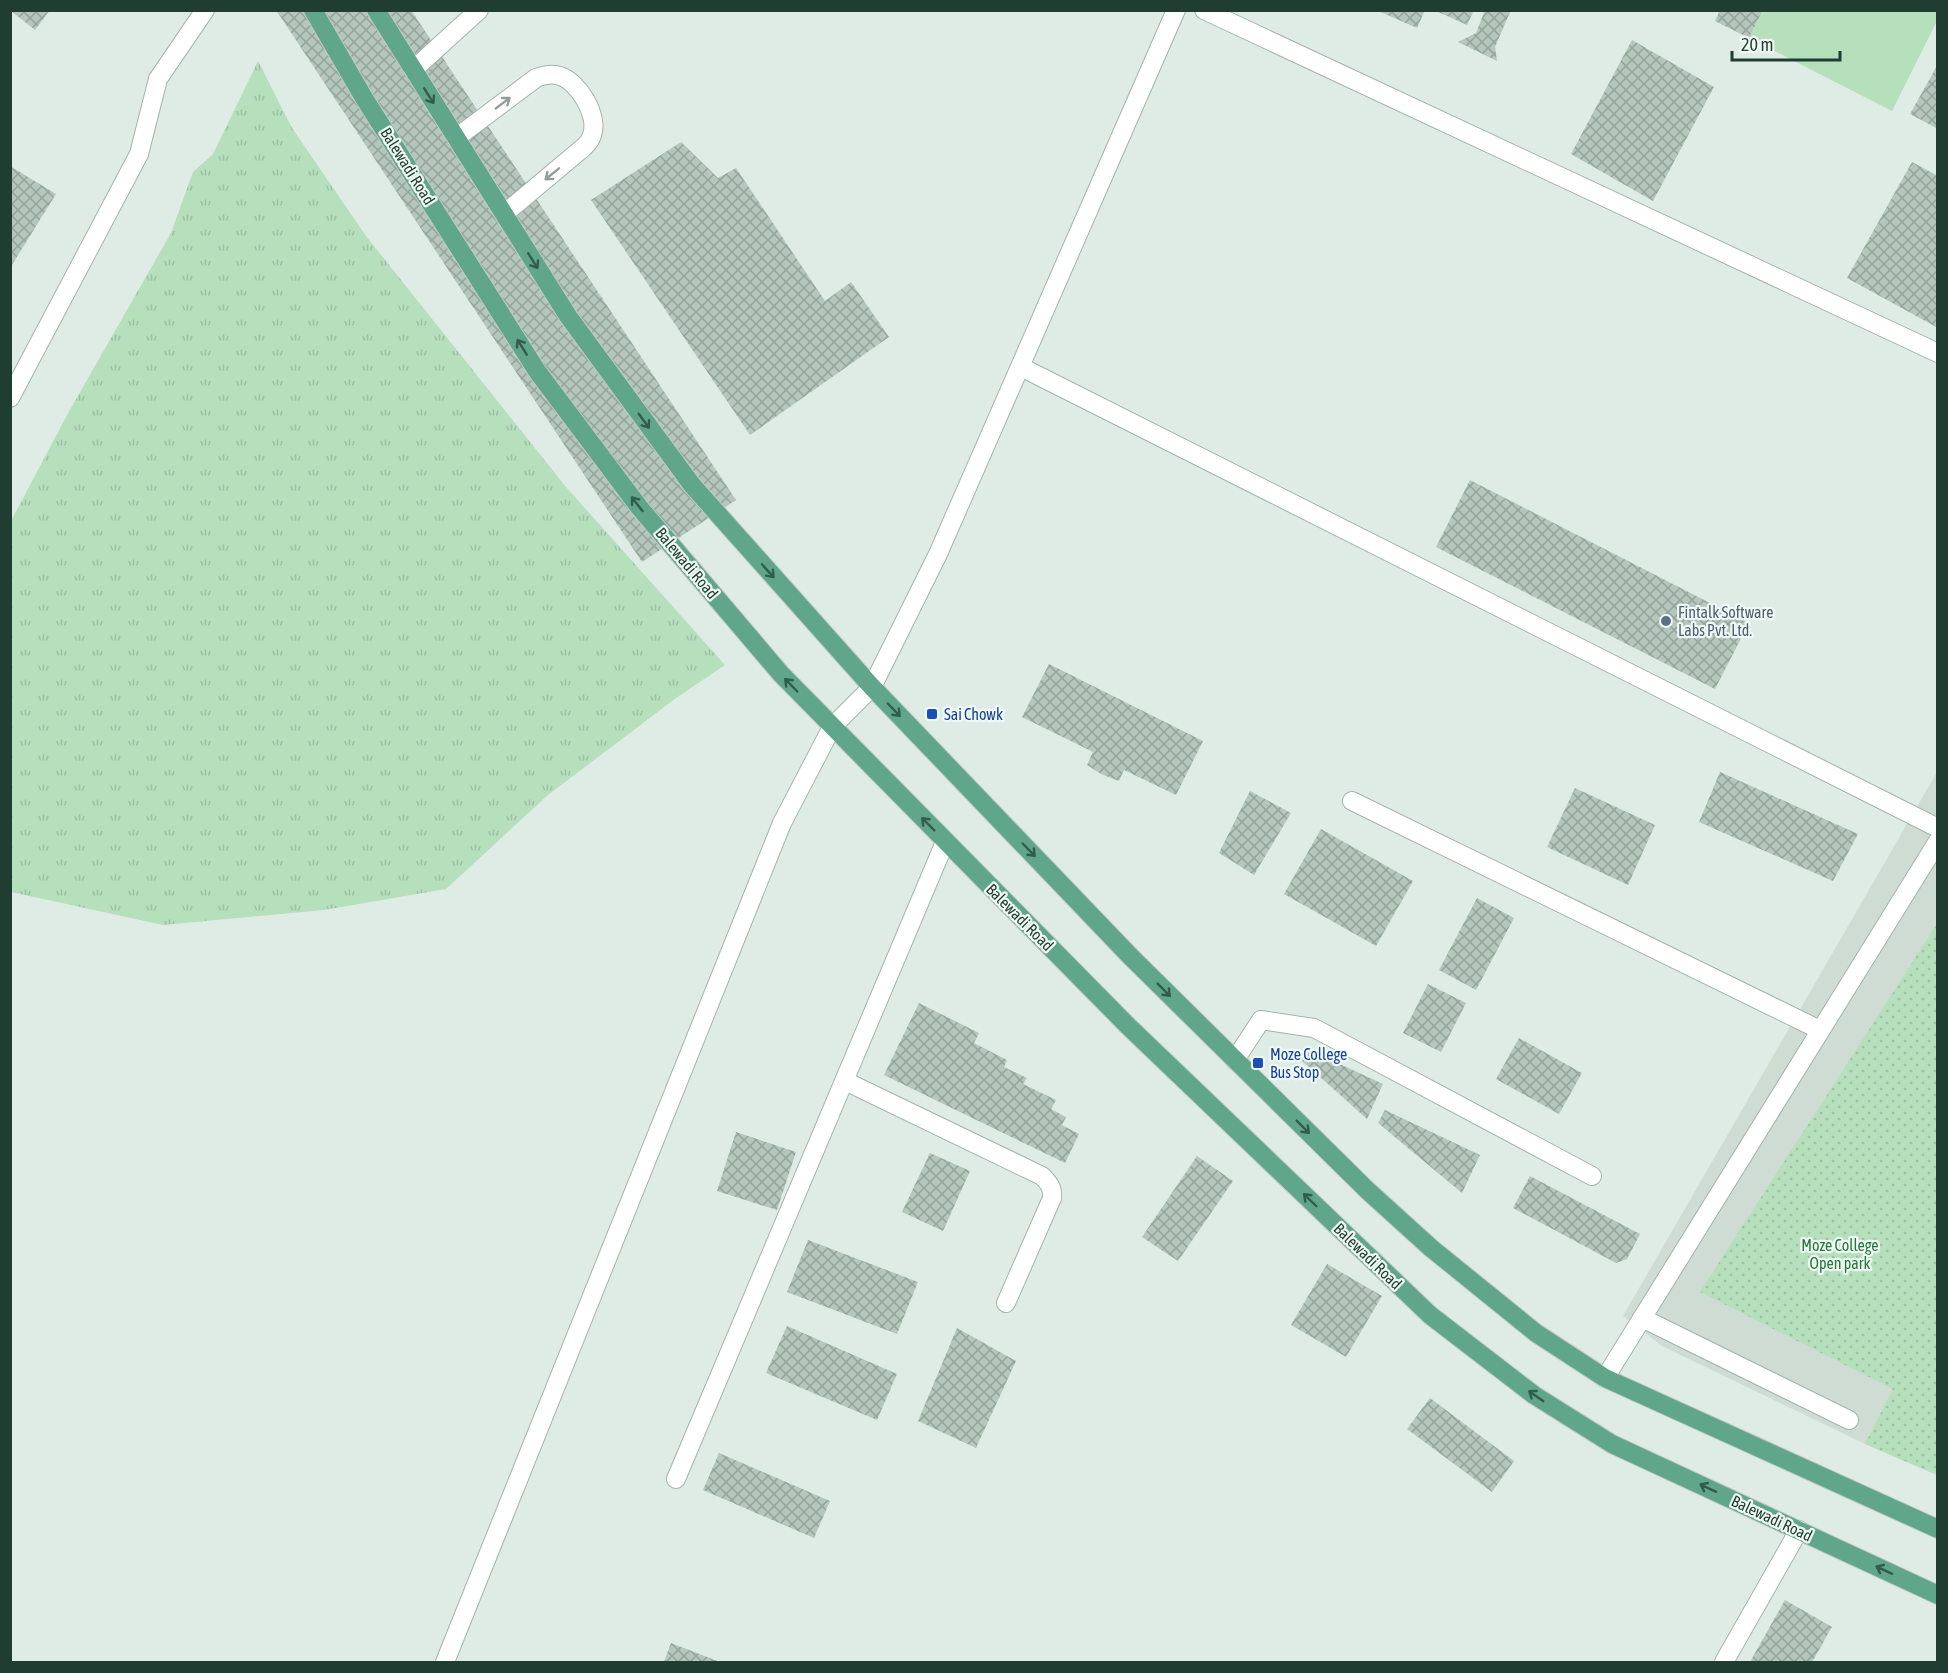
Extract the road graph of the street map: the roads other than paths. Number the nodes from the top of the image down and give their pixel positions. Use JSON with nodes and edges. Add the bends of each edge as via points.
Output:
{"nodes":[{"id":1,"x":205,"y":10,"type":"edge"},
{"id":2,"x":313,"y":10,"type":"edge"},
{"id":3,"x":376,"y":10,"type":"edge"},
{"id":4,"x":479,"y":10,"type":"edge"},
{"id":5,"x":1176,"y":10,"type":"edge"},
{"id":6,"x":1204,"y":10,"type":"edge"},
{"id":7,"x":413,"y":70,"type":"junction"},
{"id":8,"x":456,"y":138,"type":"junction"},
{"id":9,"x":504,"y":214,"type":"junction"},
{"id":10,"x":1938,"y":353,"type":"edge"},
{"id":11,"x":1021,"y":367,"type":"junction"},
{"id":12,"x":10,"y":398,"type":"edge"},
{"id":13,"x":872,"y":687,"type":"junction"},
{"id":14,"x":832,"y":727,"type":"junction"},
{"id":15,"x":1352,"y":801,"type":"dead end"},
{"id":16,"x":1938,"y":828,"type":"edge"},
{"id":17,"x":1938,"y":841,"type":"edge"},
{"id":18,"x":945,"y":842,"type":"junction"},
{"id":19,"x":1820,"y":1030,"type":"junction"},
{"id":20,"x":1235,"y":1060,"type":"junction"},
{"id":21,"x":845,"y":1081,"type":"junction"},
{"id":22,"x":1592,"y":1176,"type":"dead end"},
{"id":23,"x":1006,"y":1303,"type":"dead end"},
{"id":24,"x":1642,"y":1318,"type":"junction"},
{"id":25,"x":1605,"y":1378,"type":"junction"},
{"id":26,"x":1849,"y":1420,"type":"dead end"},
{"id":27,"x":676,"y":1479,"type":"dead end"},
{"id":28,"x":1938,"y":1529,"type":"edge"},
{"id":29,"x":1799,"y":1530,"type":"junction"},
{"id":30,"x":1938,"y":1595,"type":"edge"},
{"id":31,"x":445,"y":1662,"type":"edge"},
{"id":32,"x":1724,"y":1662,"type":"edge"}],
"edges":[{"from":1,"to":12,"type":"street","via":[[159,79],[139,154]]},
{"from":14,"to":2,"type":"main road","name":"Balewadi Road","one_way":true,"via":[[781,674],[639,507],[537,371],[364,98]]},
{"from":3,"to":7,"type":"main road"},
{"from":4,"to":7,"type":"street"},
{"from":5,"to":11,"type":"street"},
{"from":6,"to":10,"type":"street"},
{"from":7,"to":8,"type":"main road","one_way":true},
{"from":8,"to":9,"type":"main road"},
{"from":8,"to":9,"type":"street","one_way":true,"via":[[536,78],[547,74],[562,76],[590,107],[592,136],[584,147]]},
{"from":9,"to":13,"type":"main road","one_way":true,"via":[[568,316],[686,477]]},
{"from":11,"to":13,"type":"street","via":[[938,554]]},
{"from":11,"to":16,"type":"street"},
{"from":13,"to":14,"type":"street"},
{"from":13,"to":20,"type":"main road","one_way":true},
{"from":18,"to":14,"type":"main road","name":"Balewadi Road","one_way":true},
{"from":14,"to":31,"type":"street","via":[[782,824]]},
{"from":15,"to":19,"type":"street"},
{"from":17,"to":19,"type":"street"},
{"from":18,"to":21,"type":"street"},
{"from":29,"to":18,"type":"main road","name":"Balewadi Road","one_way":true,"via":[[1612,1444],[1534,1395],[1430,1315],[1128,1026]]},
{"from":19,"to":24,"type":"street"},
{"from":20,"to":22,"type":"street","via":[[1261,1020],[1314,1028]]},
{"from":20,"to":25,"type":"main road","one_way":true,"via":[[1366,1190],[1431,1248],[1536,1333]]},
{"from":21,"to":23,"type":"street","via":[[1048,1181],[1053,1189],[1052,1198]]},
{"from":21,"to":27,"type":"street"},
{"from":24,"to":25,"type":"street"},
{"from":24,"to":26,"type":"street"},
{"from":25,"to":28,"type":"main road"},
{"from":30,"to":29,"type":"main road","name":"Balewadi Road","one_way":true},
{"from":29,"to":32,"type":"street"}]}
